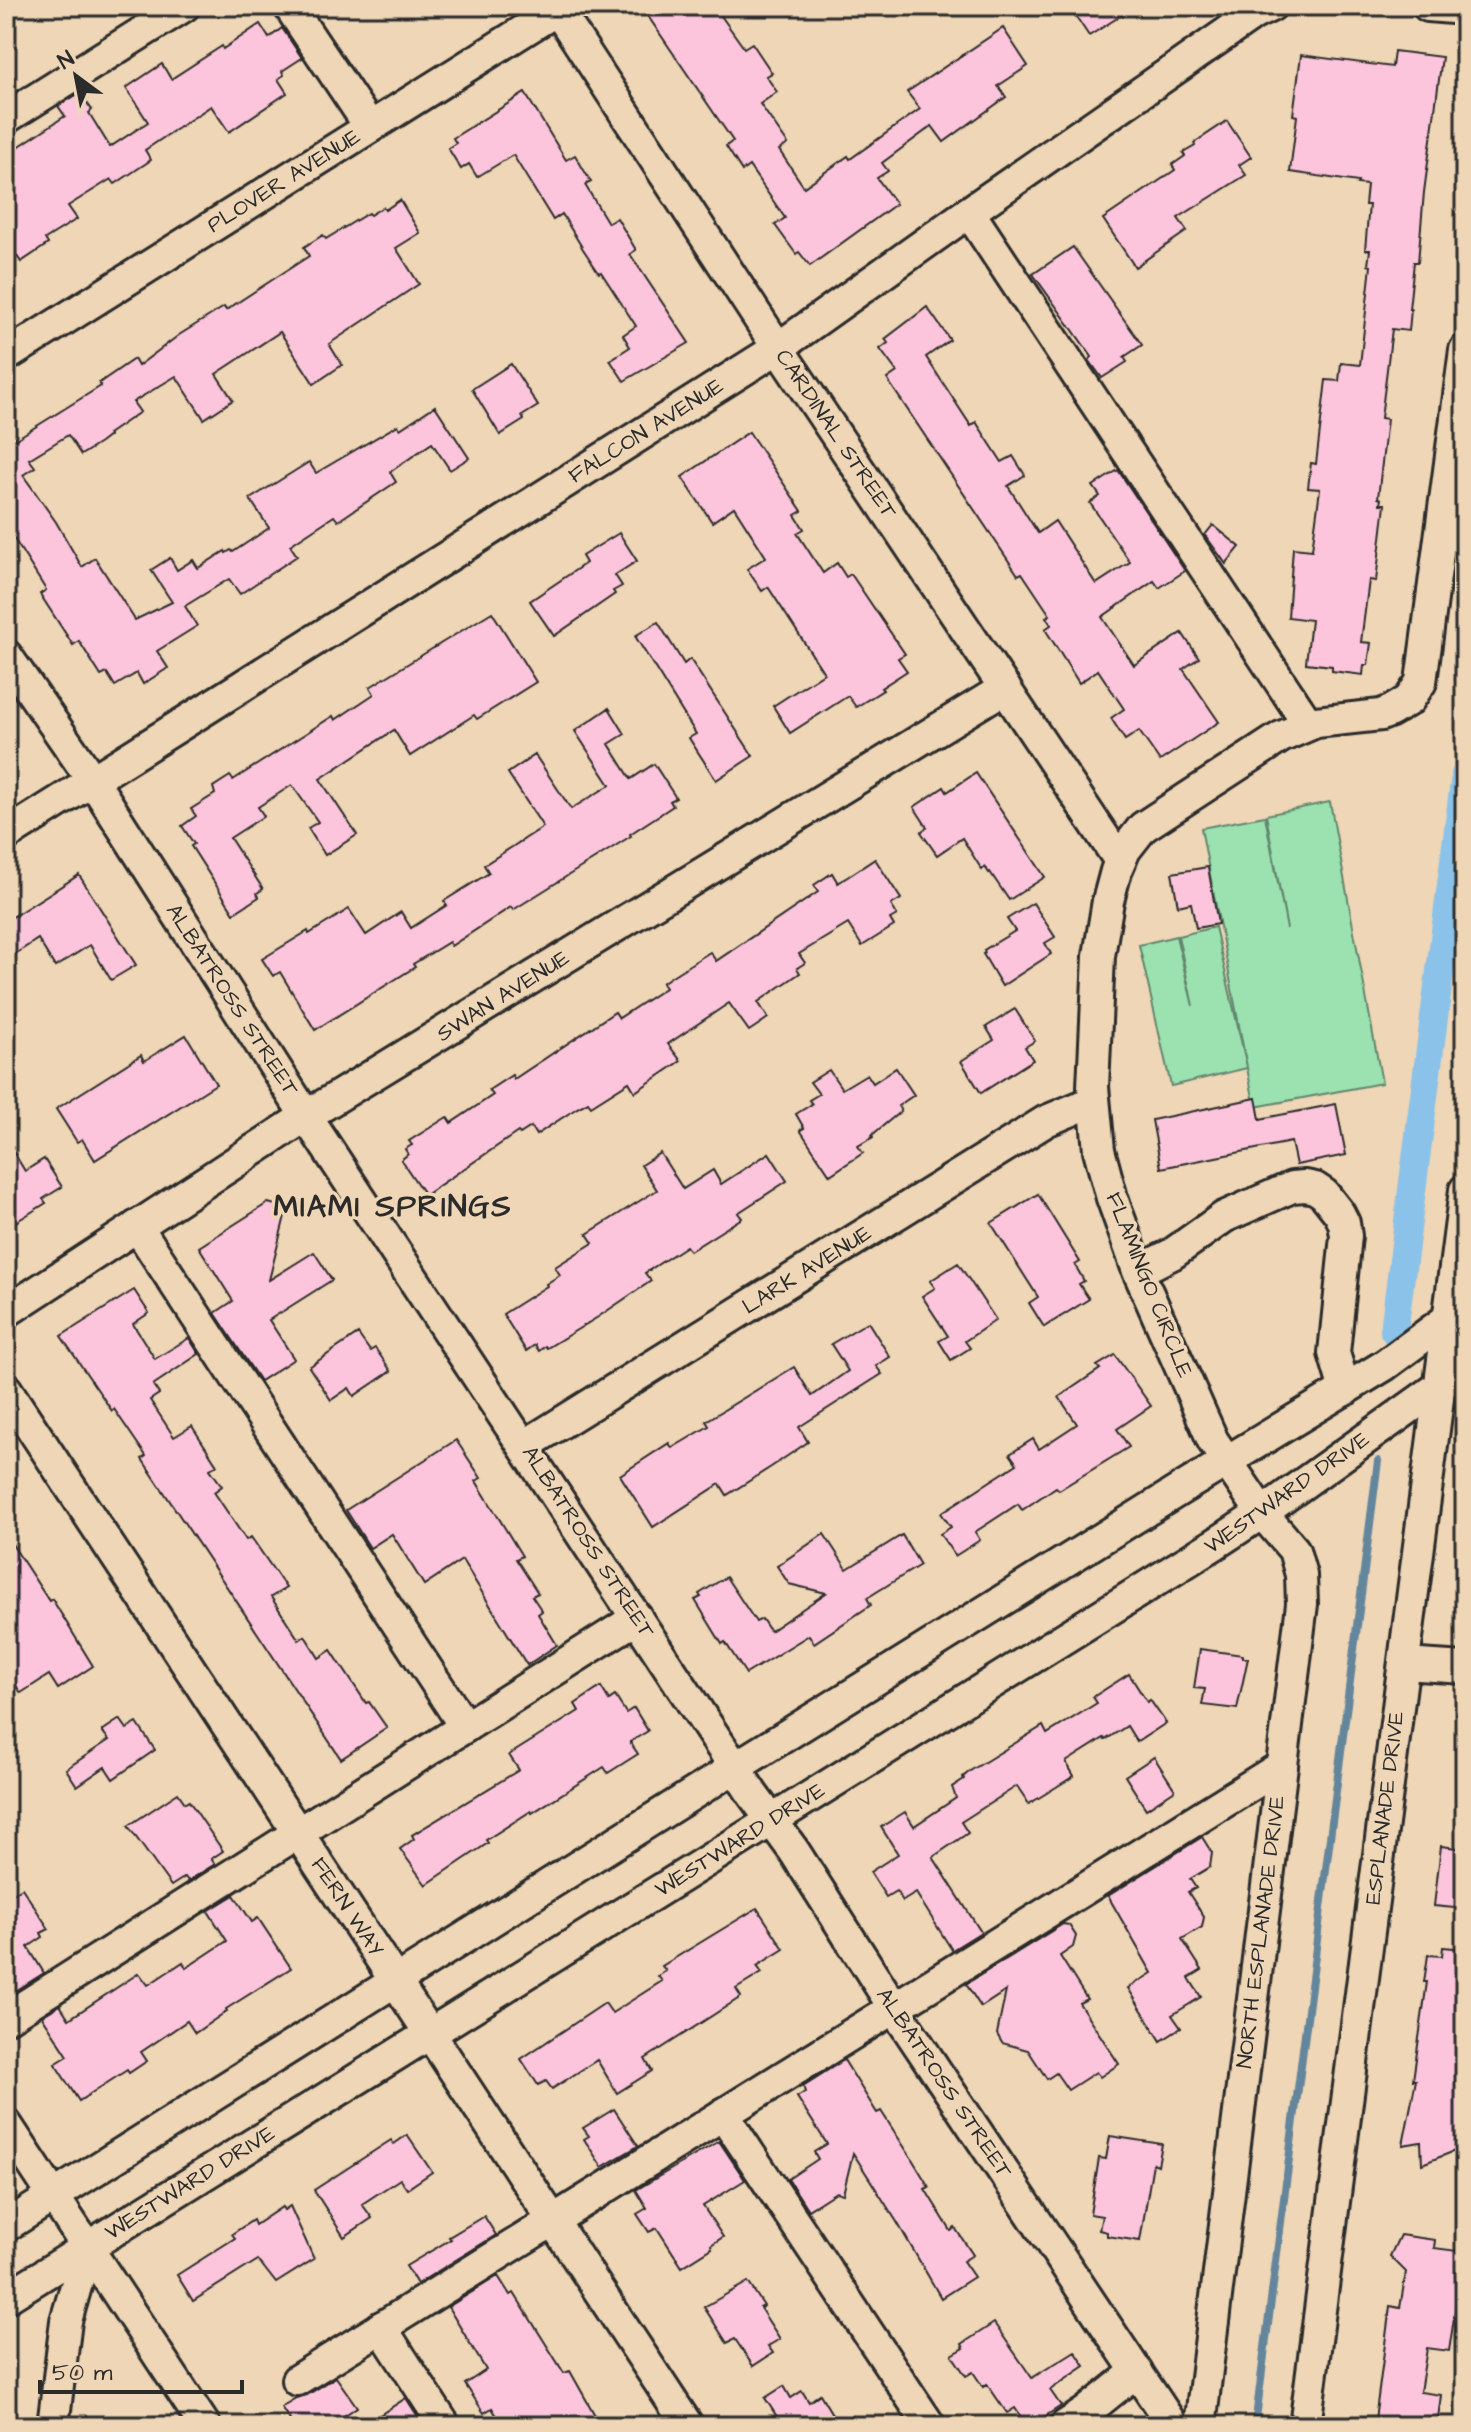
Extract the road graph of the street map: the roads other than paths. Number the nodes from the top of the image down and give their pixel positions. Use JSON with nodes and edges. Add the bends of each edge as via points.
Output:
{"nodes":[{"id":1,"x":184,"y":6,"type":"edge"},
{"id":2,"x":289,"y":6,"type":"edge"},
{"id":3,"x":1271,"y":6,"type":"edge"},
{"id":4,"x":1428,"y":6,"type":"edge"},
{"id":5,"x":559,"y":7,"type":"edge"},
{"id":6,"x":1465,"y":9,"type":"edge"},
{"id":7,"x":6,"y":118,"type":"edge"},
{"id":8,"x":370,"y":127,"type":"junction"},
{"id":9,"x":969,"y":212,"type":"junction"},
{"id":10,"x":778,"y":348,"type":"junction"},
{"id":11,"x":1465,"y":350,"type":"edge"},
{"id":12,"x":6,"y":356,"type":"edge"},
{"id":13,"x":6,"y":655,"type":"edge"},
{"id":14,"x":1005,"y":688,"type":"junction"},
{"id":15,"x":1308,"y":724,"type":"junction"},
{"id":16,"x":93,"y":781,"type":"junction"},
{"id":17,"x":6,"y":835,"type":"edge"},
{"id":18,"x":1120,"y":861,"type":"junction"},
{"id":19,"x":1094,"y":1101,"type":"junction"},
{"id":20,"x":306,"y":1116,"type":"junction"},
{"id":21,"x":1465,"y":1190,"type":"edge"},
{"id":22,"x":137,"y":1226,"type":"junction"},
{"id":23,"x":1138,"y":1271,"type":"junction"},
{"id":24,"x":6,"y":1312,"type":"edge"},
{"id":25,"x":1456,"y":1314,"type":"edge"},
{"id":26,"x":1465,"y":1368,"type":"edge"},
{"id":27,"x":1439,"y":1387,"type":"junction"},
{"id":28,"x":6,"y":1389,"type":"edge"},
{"id":29,"x":1345,"y":1390,"type":"junction"},
{"id":30,"x":524,"y":1446,"type":"junction"},
{"id":31,"x":1226,"y":1462,"type":"junction"},
{"id":32,"x":1262,"y":1513,"type":"junction"},
{"id":33,"x":637,"y":1618,"type":"junction"},
{"id":34,"x":1404,"y":1664,"type":"junction"},
{"id":35,"x":1465,"y":1668,"type":"edge"},
{"id":36,"x":465,"y":1727,"type":"junction"},
{"id":37,"x":1282,"y":1766,"type":"junction"},
{"id":38,"x":734,"y":1768,"type":"junction"},
{"id":39,"x":771,"y":1820,"type":"junction"},
{"id":40,"x":298,"y":1833,"type":"junction"},
{"id":41,"x":396,"y":1981,"type":"junction"},
{"id":42,"x":894,"y":2008,"type":"junction"},
{"id":43,"x":6,"y":2018,"type":"edge"},
{"id":44,"x":430,"y":2034,"type":"junction"},
{"id":45,"x":723,"y":2114,"type":"junction"},
{"id":46,"x":6,"y":2124,"type":"edge"},
{"id":47,"x":53,"y":2196,"type":"junction"},
{"id":48,"x":553,"y":2220,"type":"junction"},
{"id":49,"x":6,"y":2226,"type":"edge"},
{"id":50,"x":87,"y":2248,"type":"junction"},
{"id":51,"x":6,"y":2298,"type":"edge"},
{"id":52,"x":381,"y":2327,"type":"junction"},
{"id":53,"x":1137,"y":2371,"type":"junction"},
{"id":54,"x":297,"y":2380,"type":"dead end"},
{"id":55,"x":53,"y":2426,"type":"edge"},
{"id":56,"x":205,"y":2426,"type":"edge"},
{"id":57,"x":445,"y":2426,"type":"edge"},
{"id":58,"x":688,"y":2426,"type":"edge"},
{"id":59,"x":930,"y":2426,"type":"edge"},
{"id":60,"x":1065,"y":2426,"type":"edge"},
{"id":61,"x":1173,"y":2426,"type":"edge"},
{"id":62,"x":1200,"y":2426,"type":"edge"},
{"id":63,"x":1305,"y":2426,"type":"edge"}],
"edges":[{"from":1,"to":7,"type":"street"},
{"from":2,"to":8,"type":"street"},
{"from":3,"to":9,"type":"street","name":"FALCON AVENUE"},
{"from":4,"to":6,"type":"street"},
{"from":5,"to":8,"type":"street","name":"PLOVER AVENUE"},
{"from":5,"to":10,"type":"street","name":"CARDINAL STREET"},
{"from":8,"to":12,"type":"street","name":"PLOVER AVENUE"},
{"from":9,"to":10,"type":"street","name":"FALCON AVENUE"},
{"from":9,"to":15,"type":"street"},
{"from":10,"to":14,"type":"street","name":"CARDINAL STREET"},
{"from":10,"to":16,"type":"street","name":"FALCON AVENUE"},
{"from":11,"to":15,"type":"street","name":"FLAMINGO CIRCLE","via":[[1421,682],[1401,705],[1381,715]]},
{"from":13,"to":16,"type":"street","name":"ALBATROSS STREET"},
{"from":14,"to":18,"type":"street","name":"CARDINAL STREET"},
{"from":14,"to":20,"type":"street","name":"SWAN AVENUE"},
{"from":15,"to":18,"type":"street","name":"FLAMINGO CIRCLE","via":[[1261,748],[1143,827]]},
{"from":16,"to":17,"type":"street","name":"FALCON AVENUE"},
{"from":16,"to":20,"type":"street","name":"ALBATROSS STREET"},
{"from":18,"to":19,"type":"street","name":"FLAMINGO CIRCLE","via":[[1099,956]]},
{"from":19,"to":23,"type":"street","name":"FLAMINGO CIRCLE","via":[[1112,1198]]},
{"from":19,"to":30,"type":"street","name":"LARK AVENUE","via":[[1046,1121]]},
{"from":20,"to":22,"type":"street","name":"SWAN AVENUE"},
{"from":20,"to":30,"type":"street","name":"ALBATROSS STREET"},
{"from":21,"to":25,"type":"street","name":"ESPLANADE DRIVE"},
{"from":22,"to":24,"type":"street","name":"SWAN AVENUE"},
{"from":22,"to":36,"type":"street"},
{"from":23,"to":29,"type":"street","via":[[1245,1207],[1292,1187],[1315,1188],[1332,1203],[1346,1236],[1334,1353]]},
{"from":23,"to":31,"type":"street","name":"FLAMINGO CIRCLE"},
{"from":25,"to":27,"type":"street","name":"ESPLANADE DRIVE"},
{"from":25,"to":29,"type":"street"},
{"from":26,"to":27,"type":"street","name":"WESTWARD DRIVE"},
{"from":27,"to":32,"type":"street","name":"WESTWARD DRIVE"},
{"from":27,"to":34,"type":"street","name":"ESPLANADE DRIVE"},
{"from":28,"to":40,"type":"street","name":"FERN WAY"},
{"from":29,"to":31,"type":"street"},
{"from":30,"to":33,"type":"street","name":"ALBATROSS STREET"},
{"from":31,"to":32,"type":"street","name":"NORTH ESPLANADE DRIVE"},
{"from":31,"to":38,"type":"street"},
{"from":32,"to":37,"type":"street","name":"NORTH ESPLANADE DRIVE","via":[[1294,1550],[1301,1575]]},
{"from":32,"to":39,"type":"street","name":"WESTWARD DRIVE"},
{"from":33,"to":36,"type":"street"},
{"from":33,"to":38,"type":"street","name":"ALBATROSS STREET"},
{"from":34,"to":35,"type":"street"},
{"from":34,"to":63,"type":"street","name":"ESPLANADE DRIVE"},
{"from":36,"to":40,"type":"street"},
{"from":37,"to":42,"type":"street"},
{"from":37,"to":62,"type":"street","name":"NORTH ESPLANADE DRIVE"},
{"from":38,"to":39,"type":"street","name":"ALBATROSS STREET"},
{"from":38,"to":41,"type":"street"},
{"from":39,"to":42,"type":"street","name":"ALBATROSS STREET"},
{"from":39,"to":44,"type":"street","name":"WESTWARD DRIVE"},
{"from":40,"to":41,"type":"street","name":"FERN WAY"},
{"from":40,"to":43,"type":"street"},
{"from":41,"to":44,"type":"street","name":"FERN WAY"},
{"from":41,"to":47,"type":"street"},
{"from":42,"to":45,"type":"street"},
{"from":42,"to":53,"type":"street","name":"ALBATROSS STREET"},
{"from":44,"to":48,"type":"street","name":"FERN WAY"},
{"from":44,"to":50,"type":"street","name":"WESTWARD DRIVE"},
{"from":45,"to":48,"type":"street"},
{"from":45,"to":59,"type":"street"},
{"from":46,"to":47,"type":"street"},
{"from":47,"to":49,"type":"street"},
{"from":47,"to":50,"type":"street"},
{"from":48,"to":52,"type":"street"},
{"from":48,"to":58,"type":"street","name":"FERN WAY"},
{"from":50,"to":51,"type":"street","name":"WESTWARD DRIVE"},
{"from":50,"to":55,"type":"street","via":[[66,2321]]},
{"from":50,"to":56,"type":"street"},
{"from":52,"to":54,"type":"street"},
{"from":52,"to":57,"type":"street"},
{"from":53,"to":60,"type":"street"},
{"from":53,"to":61,"type":"street","name":"ALBATROSS STREET"}]}
